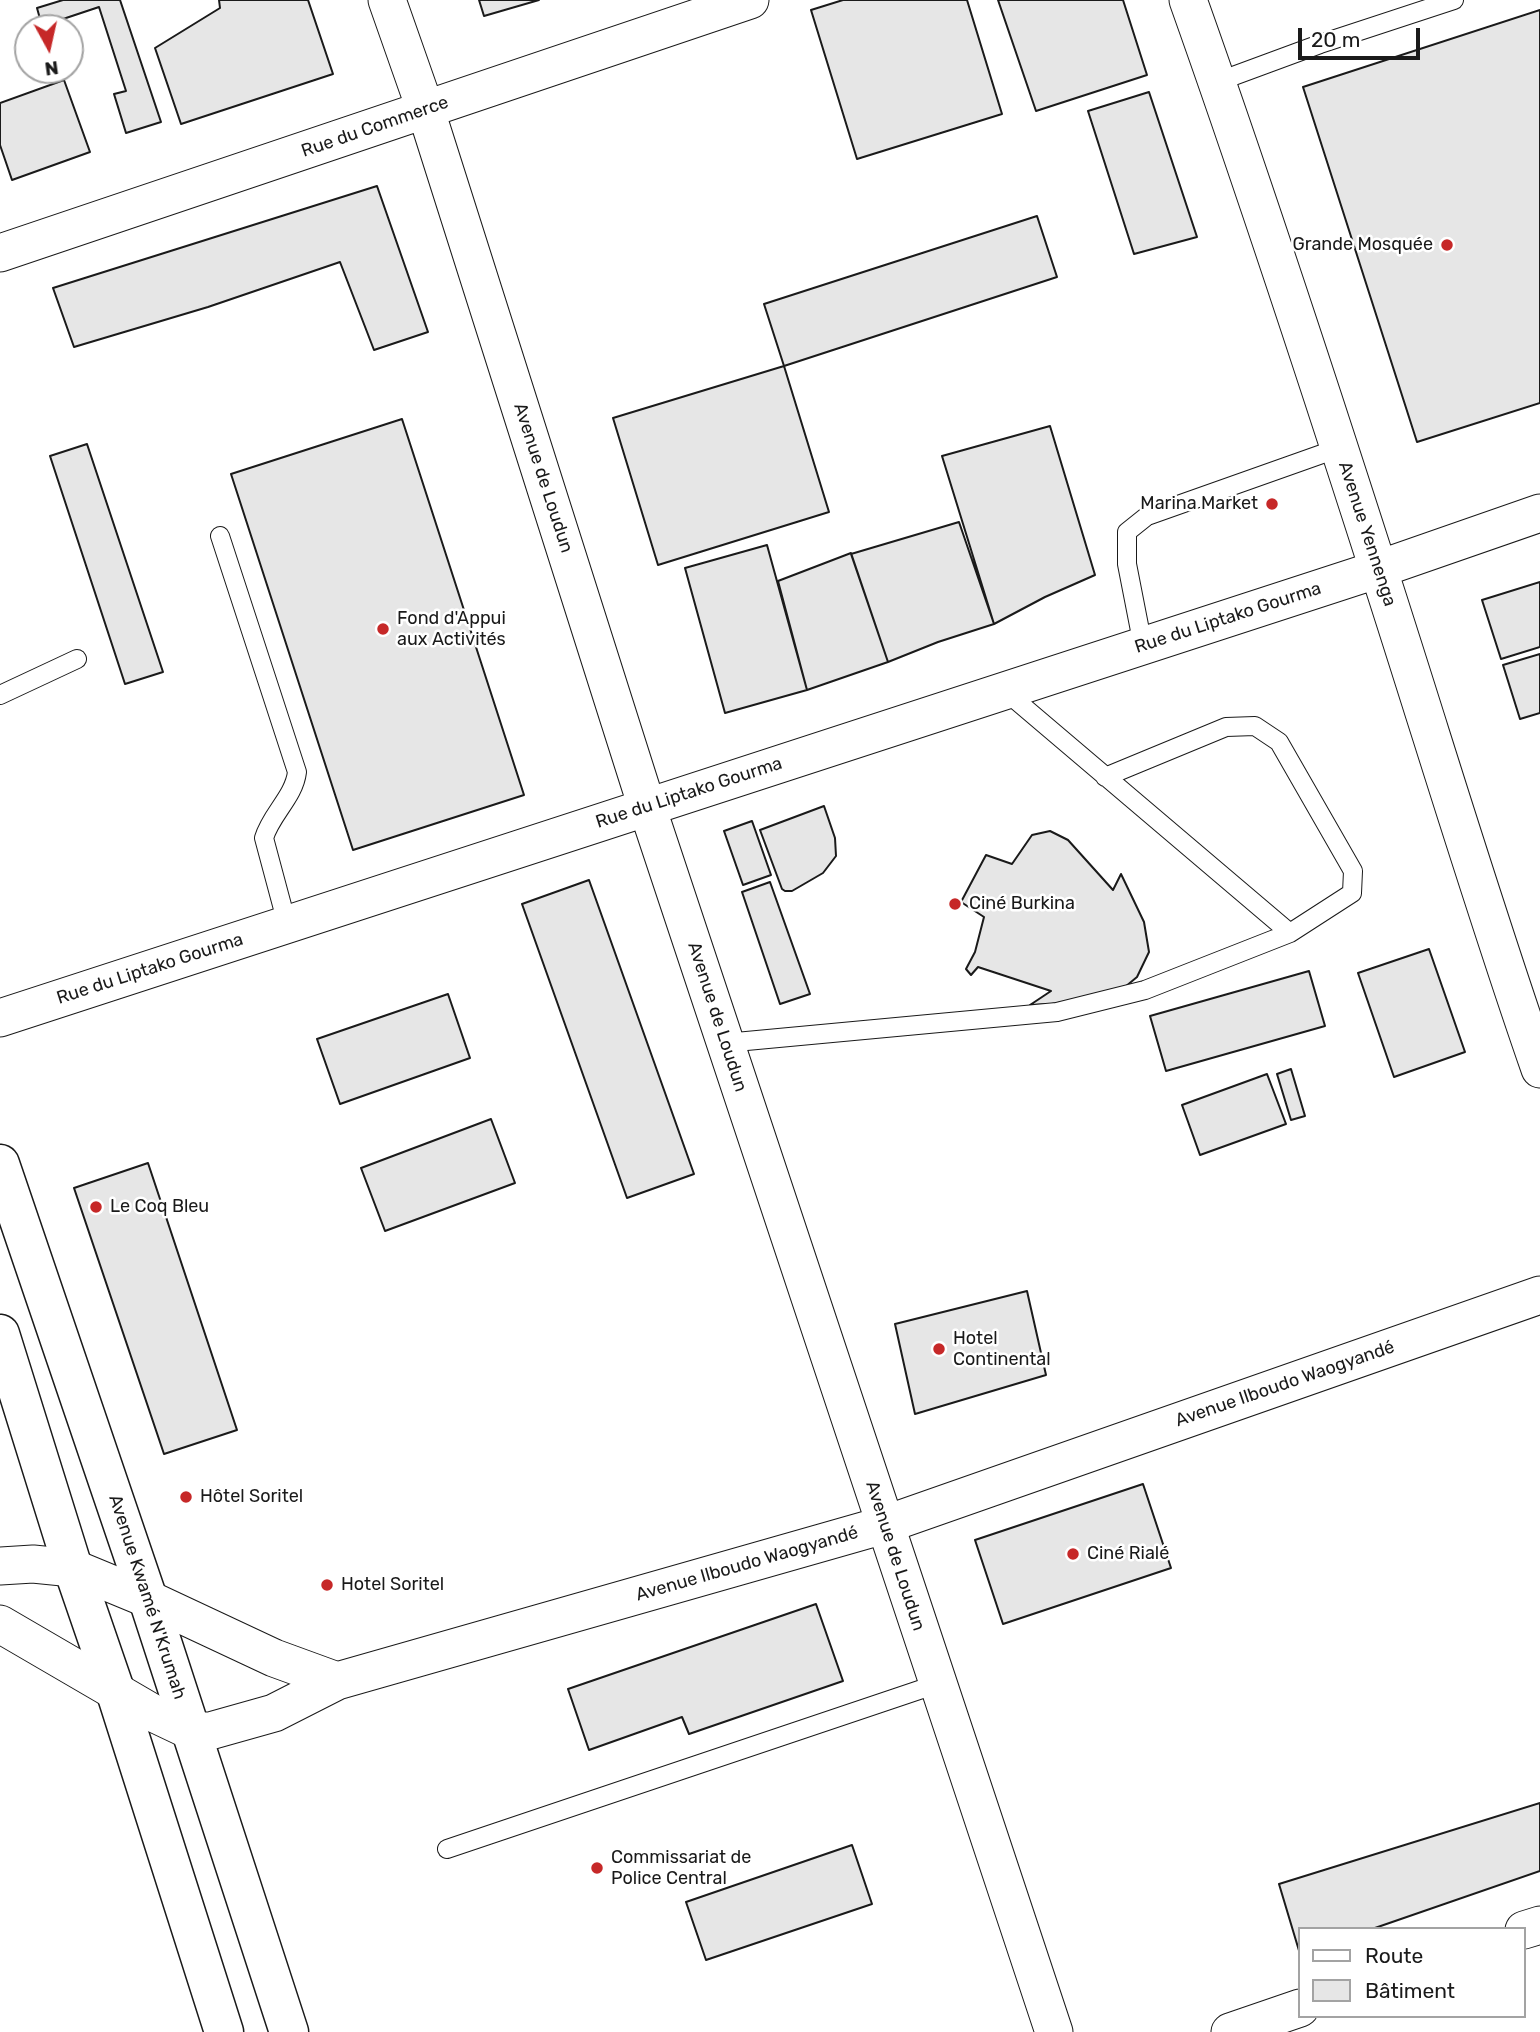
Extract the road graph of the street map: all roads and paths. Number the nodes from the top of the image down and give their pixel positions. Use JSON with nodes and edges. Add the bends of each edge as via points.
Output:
{"nodes":[{"id":1,"x":387,"y":0,"type":"edge"},
{"id":2,"x":750,"y":0,"type":"edge"},
{"id":3,"x":1188,"y":0,"type":"edge"},
{"id":4,"x":1454,"y":0,"type":"edge"},
{"id":5,"x":1217,"y":82,"type":"junction"},
{"id":6,"x":425,"y":111,"type":"junction"},
{"id":7,"x":0,"y":253,"type":"edge"},
{"id":8,"x":1339,"y":448,"type":"junction"},
{"id":9,"x":1540,"y":513,"type":"edge"},
{"id":10,"x":220,"y":536,"type":"dead end"},
{"id":11,"x":1379,"y":569,"type":"junction"},
{"id":12,"x":1143,"y":646,"type":"junction"},
{"id":13,"x":77,"y":659,"type":"dead end"},
{"id":14,"x":1004,"y":691,"type":"junction"},
{"id":15,"x":0,"y":695,"type":"edge"},
{"id":16,"x":1105,"y":776,"type":"junction"},
{"id":17,"x":647,"y":807,"type":"junction"},
{"id":18,"x":287,"y":924,"type":"junction"},
{"id":19,"x":1290,"y":933,"type":"junction"},
{"id":20,"x":0,"y":1018,"type":"edge"},
{"id":21,"x":725,"y":1043,"type":"junction"},
{"id":22,"x":1540,"y":1069,"type":"edge"},
{"id":23,"x":0,"y":1164,"type":"edge"},
{"id":24,"x":1540,"y":1294,"type":"edge"},
{"id":25,"x":0,"y":1334,"type":"edge"},
{"id":26,"x":884,"y":1525,"type":"junction"},
{"id":27,"x":0,"y":1566,"type":"edge"},
{"id":28,"x":74,"y":1569,"type":"junction"},
{"id":29,"x":148,"y":1599,"type":"junction"},
{"id":30,"x":0,"y":1624,"type":"edge"},
{"id":31,"x":337,"y":1681,"type":"junction"},
{"id":32,"x":937,"y":1684,"type":"junction"},
{"id":33,"x":116,"y":1693,"type":"junction"},
{"id":34,"x":191,"y":1731,"type":"junction"},
{"id":35,"x":447,"y":1849,"type":"dead end"},
{"id":36,"x":1298,"y":2009,"type":"edge"},
{"id":37,"x":224,"y":2032,"type":"edge"},
{"id":38,"x":289,"y":2032,"type":"edge"},
{"id":39,"x":1054,"y":2032,"type":"edge"},
{"id":40,"x":1230,"y":2032,"type":"edge"}],
"edges":[{"from":1,"to":6,"type":"street","name":"Avenue de Loudun"},
{"from":2,"to":6,"type":"street","name":"Rue du Commerce"},
{"from":3,"to":5,"type":"street","name":"Avenue Yennenga"},
{"from":4,"to":5,"type":"lane"},
{"from":5,"to":8,"type":"street","name":"Avenue Yennenga"},
{"from":6,"to":7,"type":"street","name":"Rue du Commerce"},
{"from":6,"to":17,"type":"street","name":"Avenue de Loudun"},
{"from":8,"to":11,"type":"street","name":"Avenue Yennenga"},
{"from":8,"to":12,"type":"lane","via":[[1147,516],[1128,532],[1126,564]]},
{"from":9,"to":11,"type":"street","name":"Rue du Liptako Gourma"},
{"from":10,"to":18,"type":"lane","via":[[297,772],[296,783],[268,824],[264,838]]},
{"from":11,"to":12,"type":"street","name":"Rue du Liptako Gourma"},
{"from":11,"to":22,"type":"street","name":"Avenue Yennenga"},
{"from":12,"to":14,"type":"street","name":"Rue du Liptako Gourma"},
{"from":13,"to":15,"type":"lane"},
{"from":14,"to":16,"type":"lane"},
{"from":14,"to":17,"type":"street","name":"Rue du Liptako Gourma"},
{"from":16,"to":19,"type":"lane"},
{"from":16,"to":19,"type":"lane","via":[[1226,727],[1255,726],[1279,742],[1353,871],[1352,892]]},
{"from":17,"to":18,"type":"street","name":"Rue du Liptako Gourma"},
{"from":17,"to":21,"type":"street","name":"Avenue de Loudun"},
{"from":18,"to":20,"type":"street","name":"Rue du Liptako Gourma"},
{"from":19,"to":21,"type":"lane","via":[[1145,990],[1057,1012]]},
{"from":21,"to":26,"type":"street","name":"Avenue de Loudun"},
{"from":23,"to":29,"type":"main road","name":"Avenue Kwamé N'Krumah"},
{"from":24,"to":26,"type":"street","name":"Avenue Ilboudo Waogyandé"},
{"from":25,"to":28,"type":"main road"},
{"from":26,"to":31,"type":"street","name":"Avenue Ilboudo Waogyandé"},
{"from":26,"to":32,"type":"street","name":"Avenue de Loudun"},
{"from":27,"to":28,"type":"street"},
{"from":28,"to":29,"type":"street"},
{"from":28,"to":33,"type":"main road"},
{"from":29,"to":31,"type":"street","via":[[274,1658]]},
{"from":29,"to":34,"type":"main road","name":"Avenue Kwamé N'Krumah"},
{"from":30,"to":33,"type":"street"},
{"from":31,"to":34,"type":"street","name":"Avenue Ilboudo Waogyandé","via":[[274,1713],[210,1731]]},
{"from":32,"to":35,"type":"lane"},
{"from":32,"to":39,"type":"street","name":"Avenue de Loudun"},
{"from":33,"to":34,"type":"street"},
{"from":33,"to":37,"type":"main road"},
{"from":34,"to":38,"type":"main road","name":"Avenue Kwamé N'Krumah"},
{"from":36,"to":40,"type":"street"}]}
